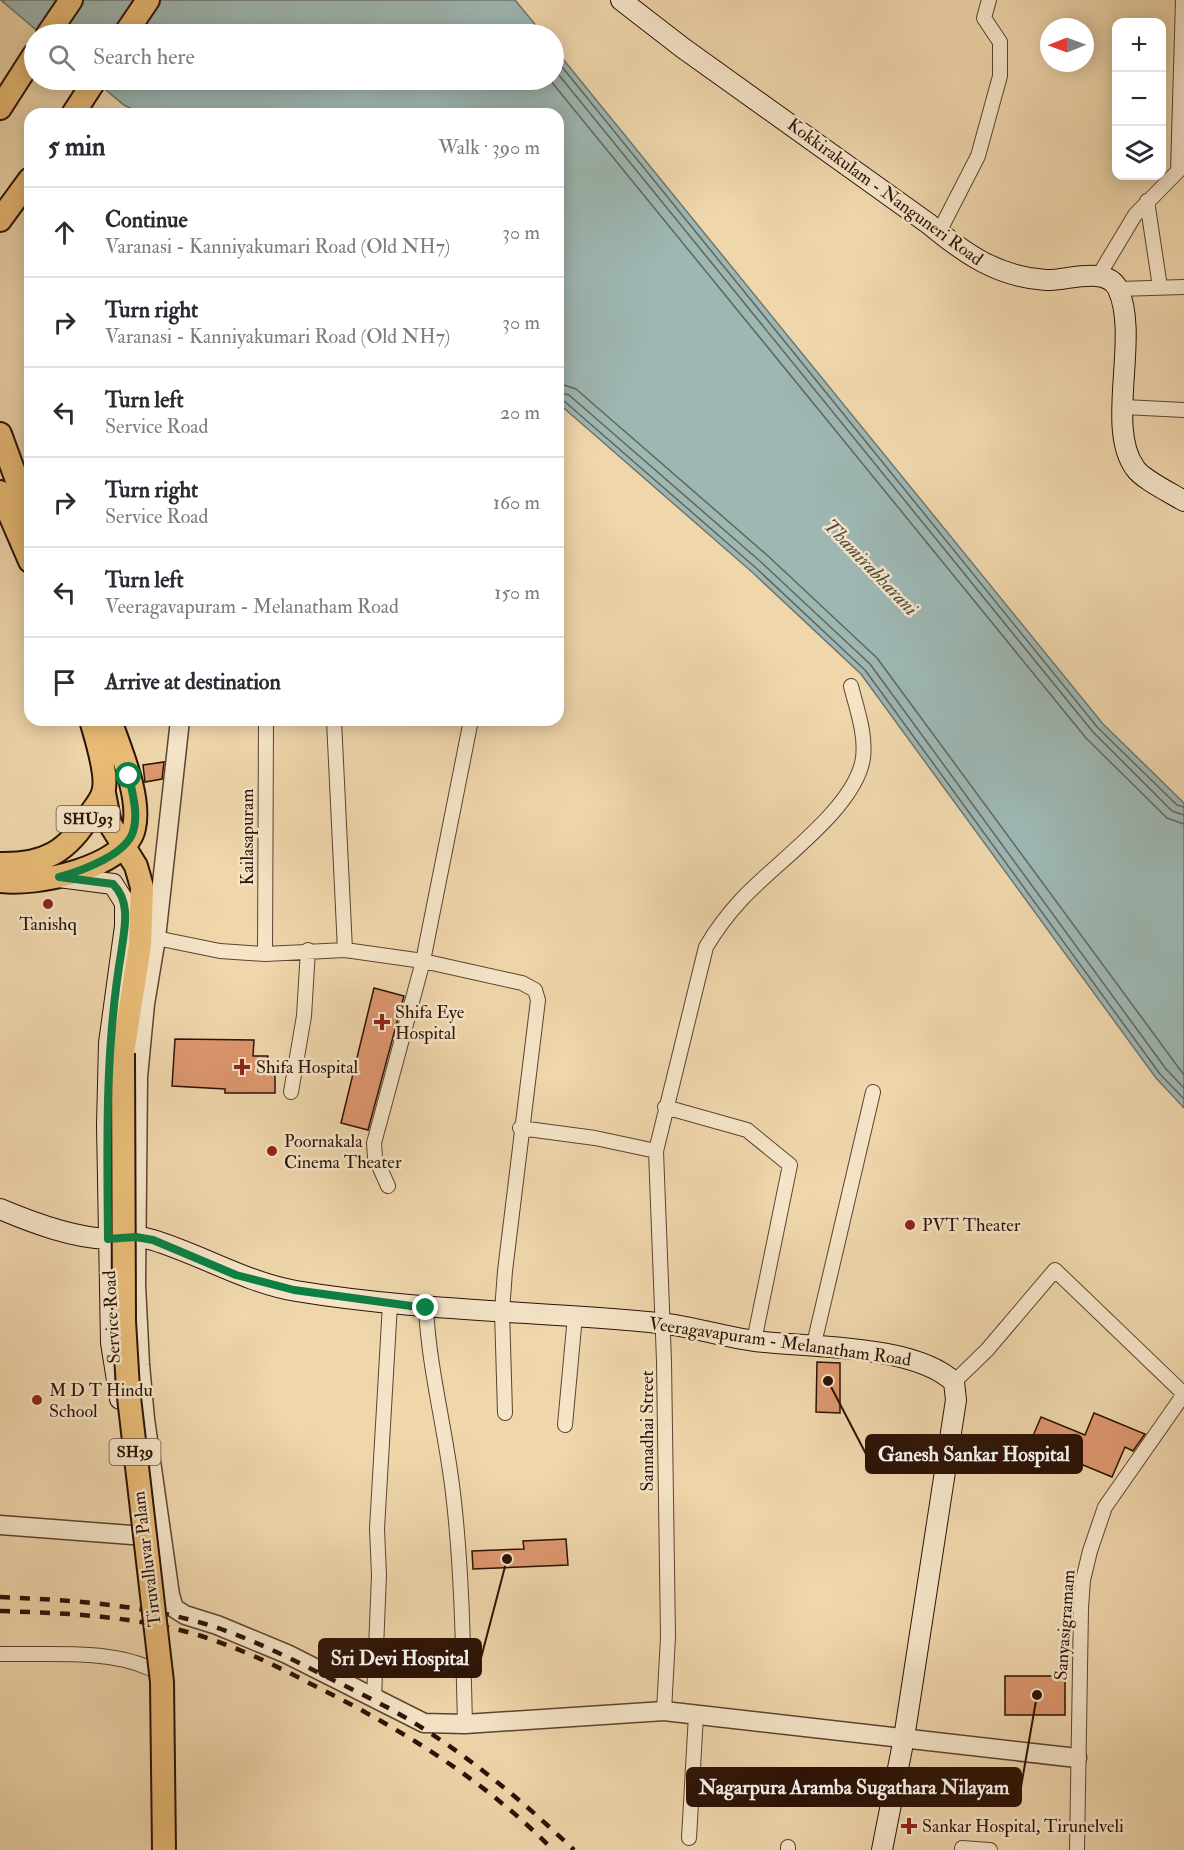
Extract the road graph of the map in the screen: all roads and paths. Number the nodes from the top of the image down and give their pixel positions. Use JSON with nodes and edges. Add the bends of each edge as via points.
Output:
{"nodes":[{"id":1,"x":71,"y":0,"type":"edge"},
{"id":2,"x":148,"y":0,"type":"edge"},
{"id":3,"x":621,"y":0,"type":"edge"},
{"id":4,"x":989,"y":0,"type":"edge"},
{"id":5,"x":1183,"y":0,"type":"edge"},
{"id":6,"x":55,"y":24,"type":"edge"},
{"id":7,"x":132,"y":24,"type":"edge"},
{"id":8,"x":24,"y":71,"type":"edge"},
{"id":9,"x":89,"y":90,"type":"edge"},
{"id":10,"x":0,"y":108,"type":"edge"},
{"id":11,"x":77,"y":108,"type":"edge"},
{"id":12,"x":1181,"y":174,"type":"edge"},
{"id":13,"x":24,"y":187,"type":"edge"},
{"id":14,"x":1147,"y":201,"type":"junction"},
{"id":15,"x":0,"y":220,"type":"edge"},
{"id":16,"x":939,"y":232,"type":"junction"},
{"id":17,"x":1099,"y":275,"type":"junction"},
{"id":18,"x":1160,"y":287,"type":"junction"},
{"id":19,"x":1184,"y":287,"type":"edge"},
{"id":20,"x":1118,"y":289,"type":"junction"},
{"id":21,"x":1124,"y":407,"type":"junction"},
{"id":22,"x":1184,"y":410,"type":"edge"},
{"id":23,"x":0,"y":434,"type":"edge"},
{"id":24,"x":0,"y":492,"type":"edge"},
{"id":25,"x":24,"y":500,"type":"edge"},
{"id":26,"x":1184,"y":501,"type":"edge"},
{"id":27,"x":24,"y":547,"type":"edge"},
{"id":28,"x":851,"y":686,"type":"dead end"},
{"id":29,"x":92,"y":726,"type":"edge"},
{"id":30,"x":112,"y":726,"type":"edge"},
{"id":31,"x":179,"y":726,"type":"edge"},
{"id":32,"x":266,"y":726,"type":"edge"},
{"id":33,"x":334,"y":726,"type":"edge"},
{"id":34,"x":470,"y":726,"type":"edge"},
{"id":35,"x":104,"y":793,"type":"junction"},
{"id":36,"x":124,"y":846,"type":"junction"},
{"id":37,"x":0,"y":864,"type":"edge"},
{"id":38,"x":59,"y":877,"type":"junction"},
{"id":39,"x":0,"y":881,"type":"edge"},
{"id":40,"x":156,"y":938,"type":"junction"},
{"id":41,"x":308,"y":950,"type":"junction"},
{"id":42,"x":345,"y":950,"type":"junction"},
{"id":43,"x":265,"y":954,"type":"junction"},
{"id":44,"x":423,"y":961,"type":"junction"},
{"id":45,"x":291,"y":1092,"type":"dead end"},
{"id":46,"x":873,"y":1092,"type":"dead end"},
{"id":47,"x":665,"y":1107,"type":"junction"},
{"id":48,"x":520,"y":1128,"type":"junction"},
{"id":49,"x":656,"y":1151,"type":"junction"},
{"id":50,"x":388,"y":1186,"type":"dead end"},
{"id":51,"x":0,"y":1209,"type":"edge"},
{"id":52,"x":136,"y":1237,"type":"junction"},
{"id":53,"x":108,"y":1239,"type":"junction"},
{"id":54,"x":390,"y":1304,"type":"junction"},
{"id":55,"x":426,"y":1308,"type":"junction"},
{"id":56,"x":502,"y":1311,"type":"junction"},
{"id":57,"x":574,"y":1316,"type":"junction"},
{"id":58,"x":662,"y":1323,"type":"junction"},
{"id":59,"x":754,"y":1341,"type":"junction"},
{"id":60,"x":813,"y":1348,"type":"junction"},
{"id":61,"x":954,"y":1382,"type":"junction"},
{"id":62,"x":1184,"y":1394,"type":"edge"},
{"id":63,"x":505,"y":1413,"type":"dead end"},
{"id":64,"x":565,"y":1425,"type":"dead end"},
{"id":65,"x":0,"y":1525,"type":"edge"},
{"id":66,"x":138,"y":1534,"type":"junction"},
{"id":67,"x":163,"y":1537,"type":"junction"},
{"id":68,"x":145,"y":1592,"type":"dead end"},
{"id":69,"x":0,"y":1654,"type":"edge"},
{"id":70,"x":148,"y":1668,"type":"dead end"},
{"id":71,"x":374,"y":1698,"type":"junction"},
{"id":72,"x":664,"y":1711,"type":"junction"},
{"id":73,"x":696,"y":1715,"type":"junction"},
{"id":74,"x":465,"y":1724,"type":"junction"},
{"id":75,"x":904,"y":1738,"type":"junction"},
{"id":76,"x":1077,"y":1758,"type":"junction"},
{"id":77,"x":689,"y":1838,"type":"dead end"},
{"id":78,"x":962,"y":1848,"type":"dead end"},
{"id":79,"x":164,"y":1850,"type":"edge"},
{"id":80,"x":882,"y":1850,"type":"edge"},
{"id":81,"x":990,"y":1850,"type":"edge"},
{"id":82,"x":1077,"y":1850,"type":"edge"}],
"edges":[{"from":1,"to":6,"type":"main road"},
{"from":2,"to":7,"type":"main road"},
{"from":3,"to":16,"type":"main road","name":"Kokkirakulam - Nanguneri Road"},
{"from":4,"to":16,"type":"street","via":[[984,18],[1000,42],[999,76],[978,156]]},
{"from":5,"to":12,"type":"street"},
{"from":8,"to":10,"type":"main road"},
{"from":9,"to":11,"type":"main road"},
{"from":12,"to":14,"type":"street"},
{"from":13,"to":15,"type":"main road"},
{"from":14,"to":17,"type":"street"},
{"from":14,"to":18,"type":"street"},
{"from":16,"to":17,"type":"main road","name":"Kokkirakulam - Nanguneri Road","via":[[964,253],[1020,278],[1048,280]]},
{"from":17,"to":20,"type":"main road"},
{"from":18,"to":19,"type":"street"},
{"from":18,"to":20,"type":"street"},
{"from":20,"to":21,"type":"main road","via":[[1124,326]]},
{"from":21,"to":22,"type":"street"},
{"from":21,"to":26,"type":"main road","via":[[1127,455],[1136,471]]},
{"from":23,"to":25,"type":"main road"},
{"from":24,"to":27,"type":"main road"},
{"from":28,"to":47,"type":"street","name":"Sannadhai Street","via":[[864,739],[855,784],[825,819],[742,899],[711,938]]},
{"from":29,"to":35,"type":"main road","number":"SHU93"},
{"from":30,"to":36,"type":"main road","number":"SHU93","via":[[129,776],[135,809],[134,830]]},
{"from":31,"to":40,"type":"street"},
{"from":32,"to":43,"type":"street","name":"Kailasapuram"},
{"from":33,"to":42,"type":"street"},
{"from":34,"to":44,"type":"street"},
{"from":35,"to":36,"type":"main road","via":[[110,824]]},
{"from":35,"to":37,"type":"main road","number":"SHU93","via":[[77,834],[52,857],[24,865]]},
{"from":36,"to":38,"type":"main road","number":"SHU93","via":[[84,870]]},
{"from":36,"to":79,"type":"main road","name":"Tiruvalluvar Palam","number":"SH39","bridge":true,"via":[[142,887],[140,945],[123,1053],[126,1355],[162,1682]]},
{"from":38,"to":39,"type":"main road","number":"SHU93","via":[[34,882]]},
{"from":38,"to":53,"type":"main road","name":"Service Road","via":[[113,884],[125,903],[109,1043]]},
{"from":40,"to":43,"type":"street","via":[[220,951]]},
{"from":40,"to":52,"type":"street","via":[[138,1077]]},
{"from":41,"to":42,"type":"street"},
{"from":41,"to":43,"type":"street"},
{"from":41,"to":45,"type":"street","via":[[303,1025]]},
{"from":42,"to":44,"type":"street"},
{"from":44,"to":48,"type":"street","via":[[522,983],[535,990],[538,1000]]},
{"from":44,"to":50,"type":"street","via":[[374,1143],[375,1157]]},
{"from":46,"to":60,"type":"street"},
{"from":47,"to":49,"type":"street","name":"Sannadhai Street"},
{"from":47,"to":59,"type":"street","via":[[747,1130],[790,1165]]},
{"from":48,"to":49,"type":"street"},
{"from":48,"to":56,"type":"street"},
{"from":49,"to":58,"type":"street","name":"Sannadhai Street"},
{"from":51,"to":53,"type":"main road","name":"Veeragavapuram - Melanatham Road","via":[[75,1233]]},
{"from":52,"to":53,"type":"main road","name":"Veeragavapuram - Melanatham Road"},
{"from":52,"to":54,"type":"main road","name":"Veeragavapuram - Melanatham Road","via":[[153,1240],[236,1275],[282,1287]]},
{"from":52,"to":67,"type":"street","via":[[145,1419]]},
{"from":53,"to":66,"type":"main road","name":"Service Road","via":[[111,1343]]},
{"from":54,"to":55,"type":"main road","name":"Veeragavapuram - Melanatham Road"},
{"from":54,"to":71,"type":"street","via":[[379,1468]]},
{"from":55,"to":56,"type":"main road","name":"Veeragavapuram - Melanatham Road"},
{"from":55,"to":74,"type":"street","via":[[429,1350],[453,1493],[463,1624]]},
{"from":56,"to":57,"type":"main road","name":"Veeragavapuram - Melanatham Road"},
{"from":56,"to":63,"type":"street"},
{"from":57,"to":58,"type":"main road","name":"Veeragavapuram - Melanatham Road"},
{"from":57,"to":64,"type":"street"},
{"from":58,"to":59,"type":"main road","name":"Veeragavapuram - Melanatham Road"},
{"from":58,"to":72,"type":"street","name":"Sannadhai Street","via":[[668,1637]]},
{"from":59,"to":60,"type":"main road","name":"Veeragavapuram - Melanatham Road"},
{"from":60,"to":61,"type":"main road","name":"Veeragavapuram - Melanatham Road","via":[[905,1356],[943,1371]]},
{"from":61,"to":62,"type":"street","via":[[987,1350],[1055,1270]]},
{"from":61,"to":75,"type":"main road","via":[[956,1400]]},
{"from":62,"to":76,"type":"street","name":"Sanyasigramam","via":[[1105,1508],[1090,1551],[1081,1608]]},
{"from":65,"to":66,"type":"street"},
{"from":66,"to":67,"type":"street"},
{"from":66,"to":68,"type":"main road","name":"Service Road"},
{"from":67,"to":71,"type":"street","via":[[174,1608],[287,1654]]},
{"from":69,"to":70,"type":"street","via":[[106,1657],[134,1661]]},
{"from":71,"to":74,"type":"street","via":[[417,1721]]},
{"from":72,"to":73,"type":"street"},
{"from":72,"to":74,"type":"street"},
{"from":73,"to":75,"type":"street"},
{"from":73,"to":77,"type":"street"},
{"from":75,"to":76,"type":"street"},
{"from":75,"to":80,"type":"main road"},
{"from":76,"to":82,"type":"street","name":"Sanyasigramam"},
{"from":78,"to":81,"type":"street"}]}
